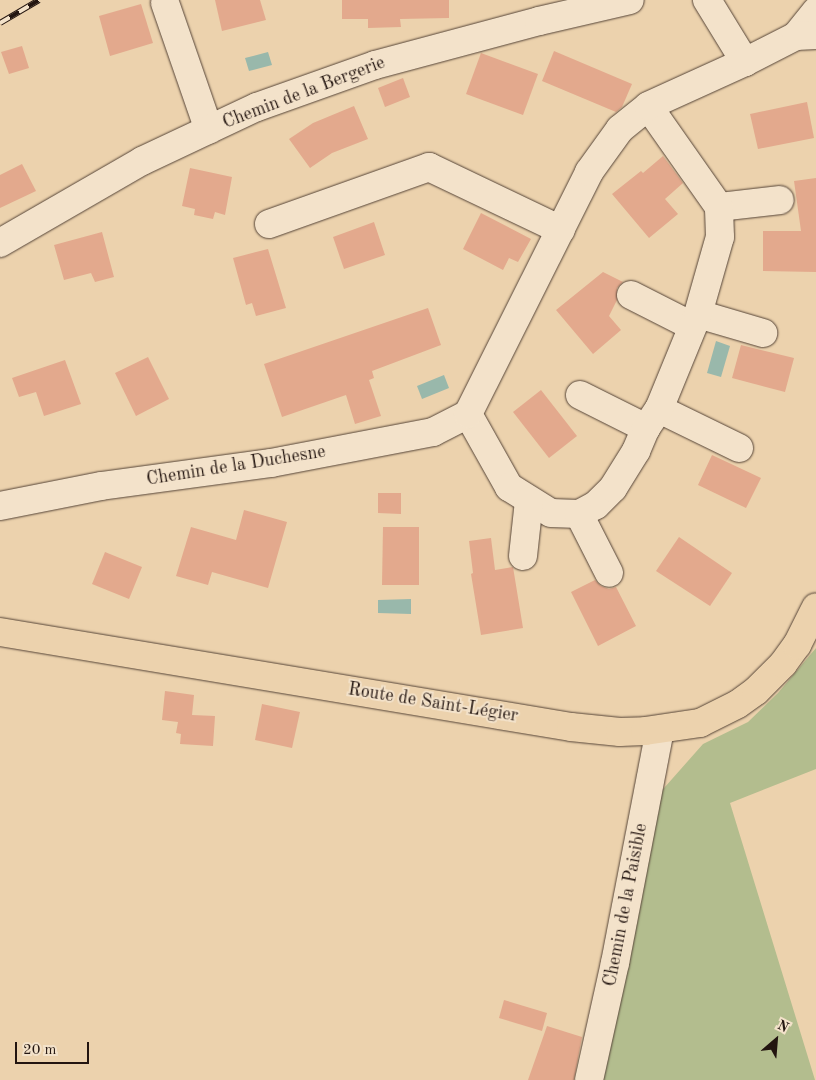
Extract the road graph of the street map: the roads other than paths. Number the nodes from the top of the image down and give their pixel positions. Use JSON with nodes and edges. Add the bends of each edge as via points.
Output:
{"nodes":[{"id":1,"x":630,"y":0,"type":"edge"},
{"id":2,"x":707,"y":0,"type":"edge"},
{"id":3,"x":165,"y":3,"type":"dead end"},
{"id":4,"x":816,"y":12,"type":"edge"},
{"id":5,"x":806,"y":35,"type":"edge"},
{"id":6,"x":745,"y":62,"type":"junction"},
{"id":7,"x":648,"y":106,"type":"junction"},
{"id":8,"x":209,"y":130,"type":"junction"},
{"id":9,"x":780,"y":200,"type":"dead end"},
{"id":10,"x":719,"y":207,"type":"junction"},
{"id":11,"x":269,"y":224,"type":"dead end"},
{"id":12,"x":561,"y":230,"type":"junction"},
{"id":13,"x":0,"y":243,"type":"edge"},
{"id":14,"x":631,"y":295,"type":"dead end"},
{"id":15,"x":695,"y":320,"type":"junction"},
{"id":16,"x":763,"y":333,"type":"dead end"},
{"id":17,"x":580,"y":395,"type":"dead end"},
{"id":18,"x":468,"y":414,"type":"junction"},
{"id":19,"x":653,"y":419,"type":"junction"},
{"id":20,"x":738,"y":448,"type":"dead end"},
{"id":21,"x":529,"y":501,"type":"junction"},
{"id":22,"x":0,"y":506,"type":"edge"},
{"id":23,"x":579,"y":514,"type":"junction"},
{"id":24,"x":524,"y":556,"type":"dead end"},
{"id":25,"x":609,"y":573,"type":"dead end"},
{"id":26,"x":816,"y":607,"type":"edge"},
{"id":27,"x":0,"y":632,"type":"edge"},
{"id":28,"x":660,"y":730,"type":"junction"},
{"id":29,"x":589,"y":1080,"type":"edge"}],
"edges":[{"from":1,"to":8,"type":"street","name":"Chemin de la Bergerie","via":[[539,20],[375,65],[257,107]]},
{"from":2,"to":6,"type":"street"},
{"from":3,"to":8,"type":"street"},
{"from":4,"to":5,"type":"street"},
{"from":5,"to":6,"type":"street"},
{"from":6,"to":7,"type":"street"},
{"from":7,"to":10,"type":"street"},
{"from":7,"to":12,"type":"street","via":[[620,129],[599,157]]},
{"from":8,"to":13,"type":"street","name":"Chemin de la Bergerie","via":[[142,161]]},
{"from":9,"to":10,"type":"street"},
{"from":10,"to":15,"type":"street","via":[[720,237]]},
{"from":11,"to":12,"type":"street","via":[[429,168]]},
{"from":12,"to":18,"type":"street"},
{"from":14,"to":15,"type":"street"},
{"from":15,"to":16,"type":"street"},
{"from":15,"to":19,"type":"street"},
{"from":17,"to":19,"type":"street"},
{"from":18,"to":21,"type":"street","via":[[509,487]]},
{"from":18,"to":22,"type":"street","name":"Chemin de la Duchesne","via":[[433,432],[271,463],[102,486]]},
{"from":19,"to":20,"type":"street"},
{"from":19,"to":23,"type":"street","via":[[613,488]]},
{"from":21,"to":23,"type":"street","via":[[551,513]]},
{"from":21,"to":24,"type":"street"},
{"from":23,"to":25,"type":"street"},
{"from":26,"to":28,"type":"main road","name":"Route de Saint-Légier","via":[[784,664],[756,691],[700,723]]},
{"from":27,"to":28,"type":"main road","name":"Route de Saint-Légier","via":[[571,727],[620,732]]},
{"from":28,"to":29,"type":"street","name":"Chemin de la Paisible"}]}
